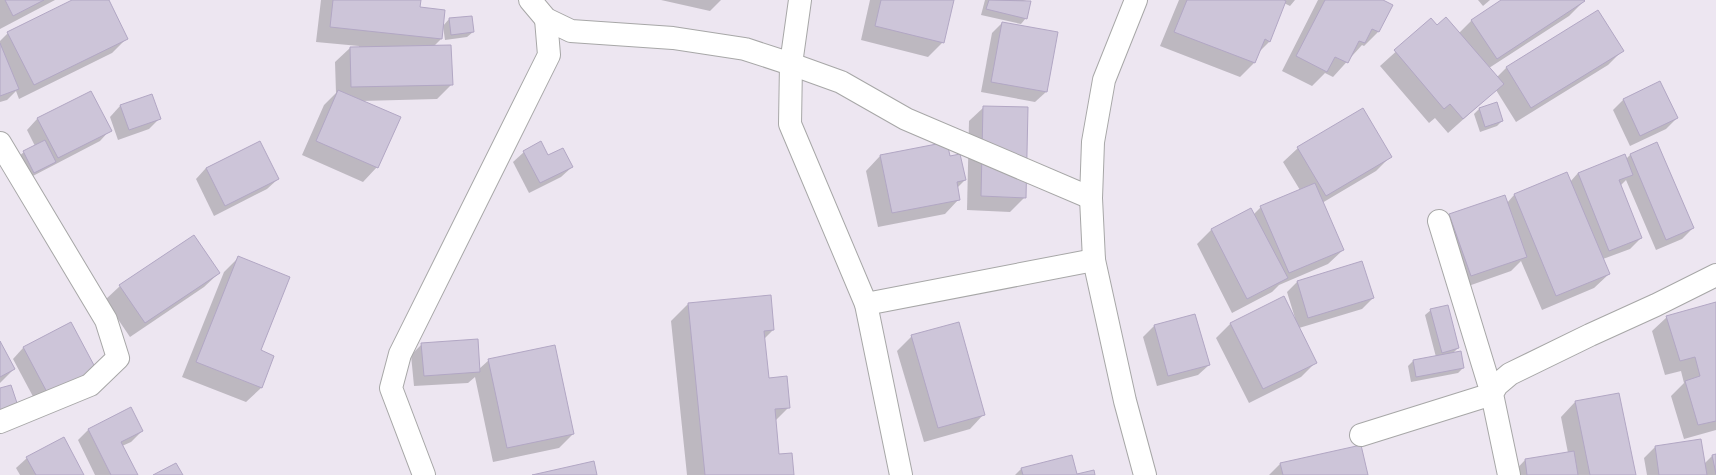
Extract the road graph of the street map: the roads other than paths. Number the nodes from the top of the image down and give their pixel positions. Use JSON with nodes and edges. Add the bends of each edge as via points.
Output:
{"nodes":[{"id":1,"x":530,"y":0,"type":"edge"},
{"id":2,"x":800,"y":0,"type":"edge"},
{"id":3,"x":1136,"y":0,"type":"edge"},
{"id":4,"x":546,"y":19,"type":"junction"},
{"id":5,"x":791,"y":64,"type":"junction"},
{"id":6,"x":0,"y":143,"type":"edge"},
{"id":7,"x":1091,"y":198,"type":"junction"},
{"id":8,"x":1439,"y":221,"type":"dead end"},
{"id":9,"x":1094,"y":260,"type":"junction"},
{"id":10,"x":1716,"y":275,"type":"edge"},
{"id":11,"x":866,"y":304,"type":"junction"},
{"id":12,"x":1492,"y":394,"type":"junction"},
{"id":13,"x":0,"y":422,"type":"edge"},
{"id":14,"x":1361,"y":435,"type":"dead end"},
{"id":15,"x":424,"y":475,"type":"edge"},
{"id":16,"x":901,"y":475,"type":"edge"},
{"id":17,"x":1145,"y":475,"type":"edge"},
{"id":18,"x":1509,"y":475,"type":"edge"}],
"edges":[{"from":1,"to":4,"type":"street"},
{"from":2,"to":5,"type":"street"},
{"from":3,"to":7,"type":"street","via":[[1104,80],[1093,142]]},
{"from":4,"to":5,"type":"street","via":[[571,31],[673,38],[745,49]]},
{"from":4,"to":15,"type":"street","via":[[549,55],[400,354],[391,388]]},
{"from":5,"to":7,"type":"street","via":[[841,82],[906,119]]},
{"from":5,"to":11,"type":"street","via":[[790,124]]},
{"from":6,"to":13,"type":"street","via":[[106,320],[118,358],[90,385]]},
{"from":7,"to":9,"type":"street"},
{"from":8,"to":12,"type":"street"},
{"from":9,"to":11,"type":"street"},
{"from":9,"to":17,"type":"street"},
{"from":10,"to":12,"type":"street","via":[[1516,371],[1497,385]]},
{"from":11,"to":16,"type":"street"},
{"from":12,"to":14,"type":"street"},
{"from":12,"to":18,"type":"street"}]}
